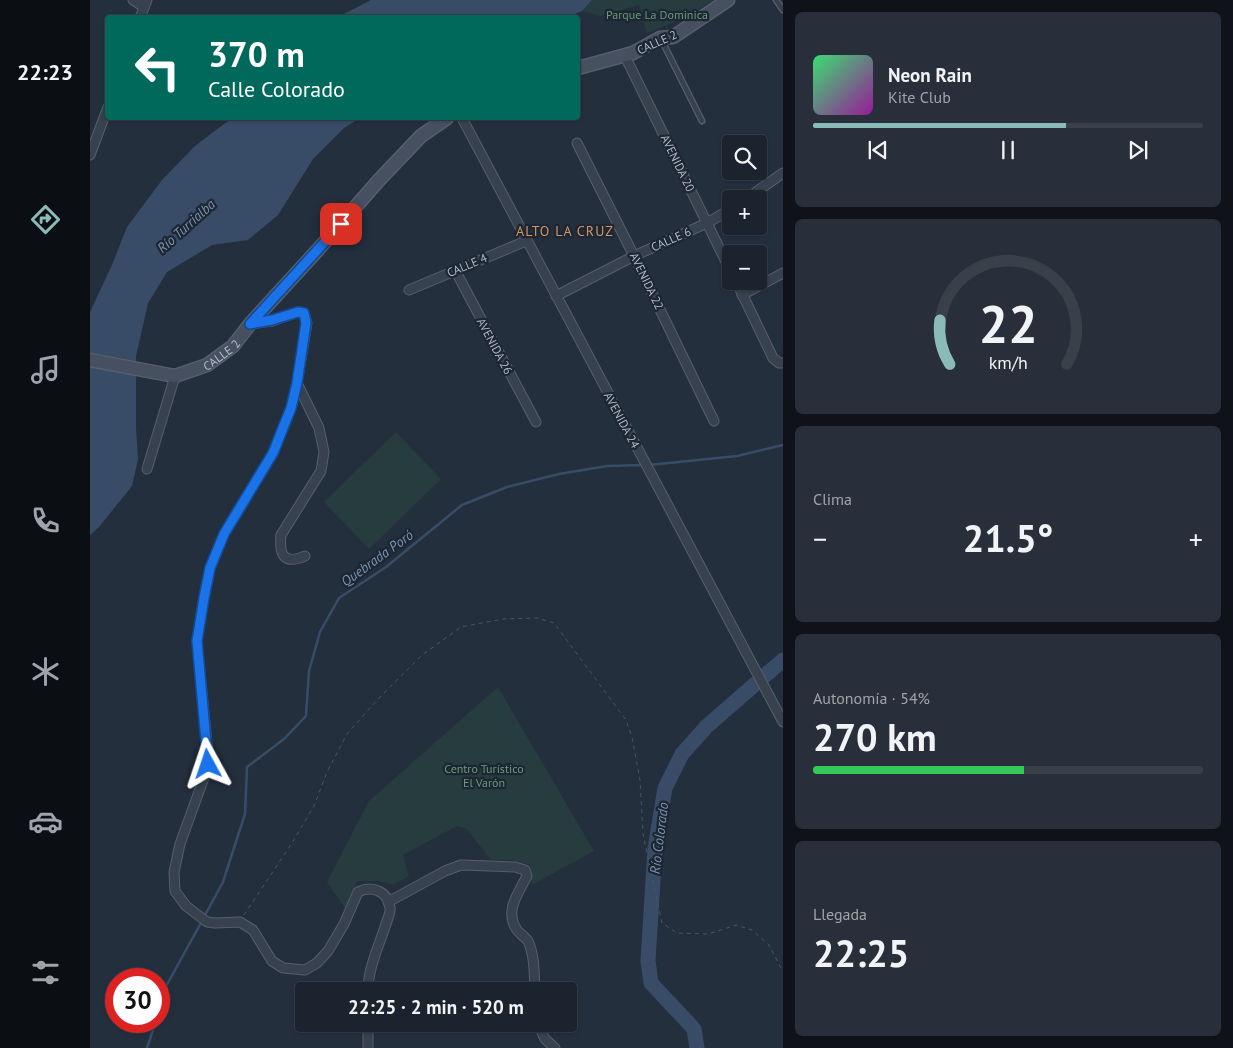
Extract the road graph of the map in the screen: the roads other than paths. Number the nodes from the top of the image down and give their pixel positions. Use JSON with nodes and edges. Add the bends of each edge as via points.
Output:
{"nodes":[{"id":1,"x":133,"y":0,"type":"edge"},
{"id":2,"x":728,"y":0,"type":"edge"},
{"id":3,"x":776,"y":0,"type":"edge"},
{"id":4,"x":146,"y":3,"type":"edge"},
{"id":5,"x":783,"y":10,"type":"edge"},
{"id":6,"x":141,"y":15,"type":"edge"},
{"id":7,"x":660,"y":38,"type":"junction"},
{"id":8,"x":624,"y":54,"type":"junction"},
{"id":9,"x":580,"y":67,"type":"edge"},
{"id":10,"x":105,"y":115,"type":"edge"},
{"id":11,"x":444,"y":120,"type":"edge"},
{"id":12,"x":463,"y":120,"type":"edge"},
{"id":13,"x":702,"y":121,"type":"dead end"},
{"id":14,"x":577,"y":143,"type":"dead end"},
{"id":15,"x":90,"y":155,"type":"edge"},
{"id":16,"x":783,"y":173,"type":"edge"},
{"id":17,"x":759,"y":190,"type":"edge"},
{"id":18,"x":722,"y":214,"type":"edge"},
{"id":19,"x":707,"y":223,"type":"junction"},
{"id":20,"x":526,"y":241,"type":"junction"},
{"id":21,"x":722,"y":254,"type":"edge"},
{"id":22,"x":634,"y":256,"type":"junction"},
{"id":23,"x":455,"y":270,"type":"junction"},
{"id":24,"x":783,"y":273,"type":"edge"},
{"id":25,"x":409,"y":290,"type":"dead end"},
{"id":26,"x":740,"y":290,"type":"edge"},
{"id":27,"x":742,"y":295,"type":"junction"},
{"id":28,"x":556,"y":296,"type":"junction"},
{"id":29,"x":250,"y":324,"type":"junction"},
{"id":30,"x":90,"y":360,"type":"edge"},
{"id":31,"x":783,"y":363,"type":"edge"},
{"id":32,"x":174,"y":376,"type":"junction"},
{"id":33,"x":297,"y":383,"type":"junction"},
{"id":34,"x":714,"y":420,"type":"dead end"},
{"id":35,"x":536,"y":422,"type":"dead end"},
{"id":36,"x":147,"y":469,"type":"dead end"},
{"id":37,"x":305,"y":556,"type":"dead end"},
{"id":38,"x":783,"y":722,"type":"edge"},
{"id":39,"x":388,"y":902,"type":"junction"},
{"id":40,"x":368,"y":982,"type":"edge"},
{"id":41,"x":534,"y":982,"type":"edge"},
{"id":42,"x":368,"y":1032,"type":"edge"},
{"id":43,"x":542,"y":1032,"type":"edge"},
{"id":44,"x":368,"y":1048,"type":"edge"},
{"id":45,"x":555,"y":1048,"type":"edge"}],
"edges":[{"from":1,"to":4,"type":"street"},
{"from":2,"to":7,"type":"main road","name":"CALLE 2","via":[[673,37]]},
{"from":3,"to":5,"type":"lane"},
{"from":4,"to":6,"type":"street"},
{"from":7,"to":8,"type":"main road","name":"CALLE 2","via":[[633,53]]},
{"from":7,"to":13,"type":"lane"},
{"from":8,"to":9,"type":"main road","name":"CALLE 2"},
{"from":8,"to":19,"type":"street","name":"AVENIDA 20"},
{"from":10,"to":15,"type":"street"},
{"from":11,"to":29,"type":"main road","name":"CALLE 2","via":[[421,136],[380,179]]},
{"from":12,"to":20,"type":"street","name":"AVENIDA 24"},
{"from":14,"to":22,"type":"street","name":"AVENIDA 22"},
{"from":16,"to":17,"type":"street"},
{"from":18,"to":19,"type":"street","name":"CALLE 6"},
{"from":19,"to":21,"type":"street","name":"AVENIDA 20"},
{"from":19,"to":22,"type":"street","name":"CALLE 6"},
{"from":20,"to":23,"type":"street","name":"CALLE 4"},
{"from":20,"to":28,"type":"street","name":"AVENIDA 24"},
{"from":22,"to":28,"type":"street","name":"CALLE 6"},
{"from":22,"to":34,"type":"street","name":"AVENIDA 22"},
{"from":23,"to":25,"type":"street","name":"CALLE 4"},
{"from":23,"to":35,"type":"street","name":"AVENIDA 26"},
{"from":24,"to":27,"type":"street"},
{"from":26,"to":27,"type":"street"},
{"from":27,"to":31,"type":"street","via":[[773,358]]},
{"from":28,"to":38,"type":"street","name":"AVENIDA 24"},
{"from":29,"to":32,"type":"main road","name":"CALLE 2","via":[[233,346],[207,366]]},
{"from":29,"to":33,"type":"street","via":[[304,313],[306,323]]},
{"from":30,"to":32,"type":"main road","name":"CALLE 2"},
{"from":32,"to":36,"type":"street"},
{"from":33,"to":37,"type":"street","via":[[319,428],[324,452],[320,472],[281,535],[280,547],[288,559],[297,560]]},
{"from":33,"to":39,"type":"street","via":[[273,453],[224,534],[210,568],[197,641],[208,764],[180,844],[174,872],[175,891],[186,906],[207,922],[240,922],[253,930],[272,961],[282,968],[305,970],[328,952],[358,892],[366,888],[377,889]]},
{"from":39,"to":40,"type":"street","via":[[390,909]]},
{"from":39,"to":41,"type":"street","via":[[461,865],[525,870],[527,876],[512,906],[511,918],[528,941]]},
{"from":42,"to":44,"type":"street"},
{"from":43,"to":45,"type":"street"}]}
